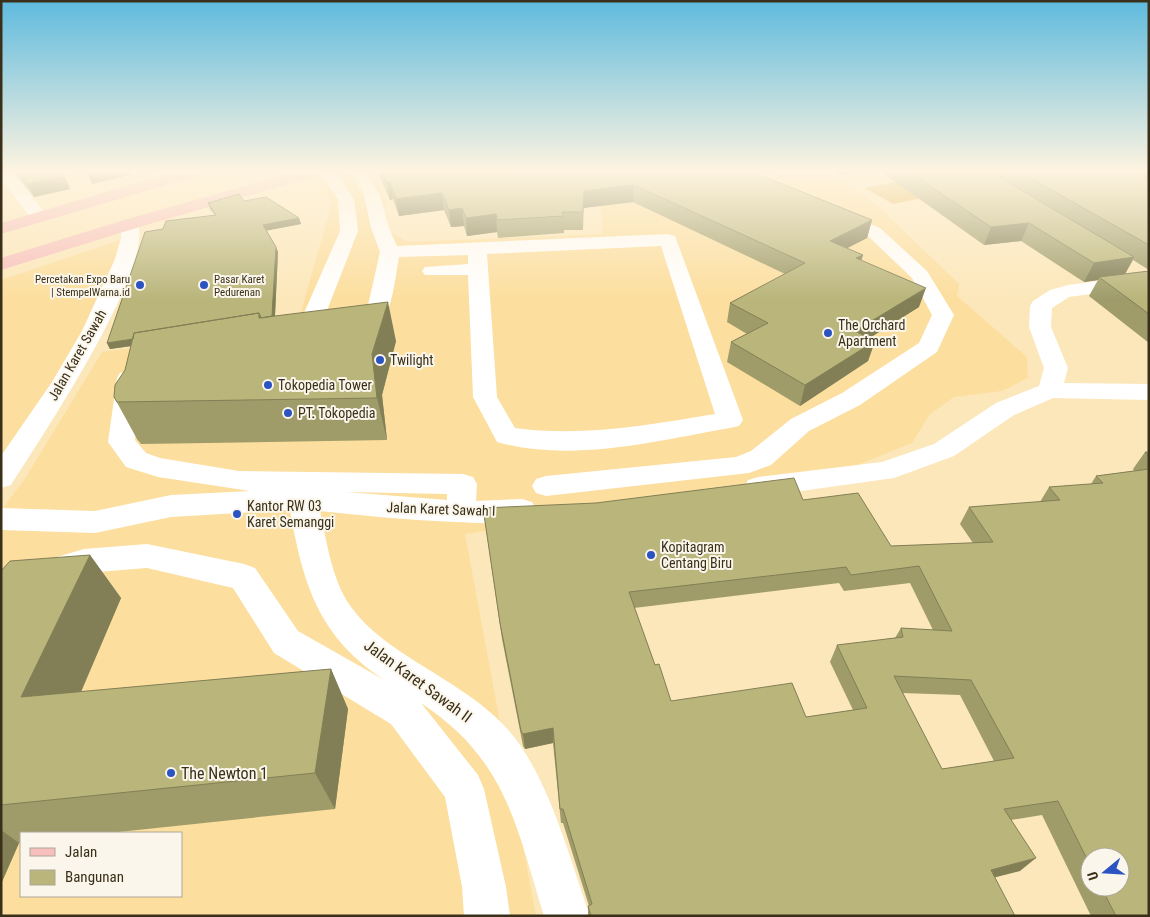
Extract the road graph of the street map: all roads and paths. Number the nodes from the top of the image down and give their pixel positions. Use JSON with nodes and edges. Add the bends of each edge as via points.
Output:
{"nodes":[{"id":1,"x":42,"y":214,"type":"edge"},
{"id":2,"x":50,"y":214,"type":"edge"},
{"id":3,"x":95,"y":214,"type":"edge"},
{"id":4,"x":145,"y":214,"type":"edge"},
{"id":5,"x":167,"y":214,"type":"edge"},
{"id":6,"x":347,"y":214,"type":"edge"},
{"id":7,"x":377,"y":214,"type":"edge"},
{"id":8,"x":834,"y":214,"type":"edge"},
{"id":9,"x":44,"y":216,"type":"junction"},
{"id":10,"x":130,"y":224,"type":"junction"},
{"id":11,"x":380,"y":228,"type":"junction"},
{"id":12,"x":1,"y":229,"type":"edge"},
{"id":13,"x":349,"y":231,"type":"junction"},
{"id":14,"x":1,"y":245,"type":"edge"},
{"id":15,"x":390,"y":252,"type":"junction"},
{"id":16,"x":1,"y":255,"type":"edge"},
{"id":17,"x":478,"y":259,"type":"junction"},
{"id":18,"x":1,"y":264,"type":"edge"},
{"id":19,"x":1126,"y":266,"type":"edge"},
{"id":20,"x":432,"y":271,"type":"dead end"},
{"id":21,"x":1149,"y":280,"type":"edge"},
{"id":22,"x":338,"y":335,"type":"junction"},
{"id":23,"x":300,"y":341,"type":"edge"},
{"id":24,"x":146,"y":367,"type":"edge"},
{"id":25,"x":1050,"y":390,"type":"junction"},
{"id":26,"x":1149,"y":392,"type":"edge"},
{"id":27,"x":1,"y":478,"type":"edge"},
{"id":28,"x":379,"y":483,"type":"junction"},
{"id":29,"x":546,"y":486,"type":"dead end"},
{"id":30,"x":303,"y":500,"type":"junction"},
{"id":31,"x":644,"y":501,"type":"edge"},
{"id":32,"x":340,"y":503,"type":"junction"},
{"id":33,"x":576,"y":508,"type":"edge"},
{"id":34,"x":460,"y":511,"type":"junction"},
{"id":35,"x":1,"y":519,"type":"edge"},
{"id":36,"x":37,"y":588,"type":"edge"},
{"id":37,"x":487,"y":916,"type":"edge"},
{"id":38,"x":567,"y":916,"type":"edge"}],
"edges":[{"from":1,"to":9,"type":"street"},
{"from":2,"to":9,"type":"main road"},
{"from":3,"to":14,"type":"main road"},
{"from":4,"to":16,"type":"main road"},
{"from":5,"to":10,"type":"main road"},
{"from":6,"to":13,"type":"street"},
{"from":7,"to":11,"type":"street"},
{"from":8,"to":29,"type":"street","via":[[874,232],[920,275],[943,315],[929,347],[851,399],[800,425],[761,458],[739,466]]},
{"from":9,"to":12,"type":"main road"},
{"from":10,"to":18,"type":"main road"},
{"from":10,"to":27,"type":"street","name":"Jalan Karet Sawah","via":[[132,237],[105,311]]},
{"from":11,"to":13,"type":"street"},
{"from":11,"to":15,"type":"street"},
{"from":13,"to":22,"type":"street","via":[[315,313],[319,326]]},
{"from":15,"to":17,"type":"street"},
{"from":15,"to":22,"type":"street","via":[[377,316],[364,330]]},
{"from":17,"to":17,"type":"street","via":[[485,397],[506,436],[537,442],[626,437],[730,420],[668,240]]},
{"from":17,"to":20,"type":"street"},
{"from":19,"to":21,"type":"street"},
{"from":21,"to":25,"type":"street","via":[[1068,290],[1056,294],[1041,306],[1040,328],[1056,368]]},
{"from":22,"to":23,"type":"street"},
{"from":24,"to":28,"type":"street","via":[[127,379],[126,388],[121,442],[136,460],[239,481]]},
{"from":25,"to":26,"type":"street"},
{"from":25,"to":31,"type":"street","via":[[1005,409],[944,450],[884,471]]},
{"from":28,"to":32,"type":"street"},
{"from":28,"to":34,"type":"street","via":[[463,484]]},
{"from":30,"to":32,"type":"street","name":"Jalan Karet Sawah I"},
{"from":30,"to":35,"type":"street","name":"Jalan Karet Sawah I","via":[[171,506],[95,522]]},
{"from":30,"to":38,"type":"street","name":"Jalan Karet Sawah II","via":[[315,566],[337,616],[393,666],[440,694],[482,728],[510,765],[536,826]]},
{"from":32,"to":34,"type":"street","name":"Jalan Karet Sawah I"},
{"from":33,"to":34,"type":"street","name":"Jalan Karet Sawah I"},
{"from":36,"to":37,"type":"street","via":[[62,566],[147,556],[244,577],[286,642],[404,711],[464,789]]}]}
